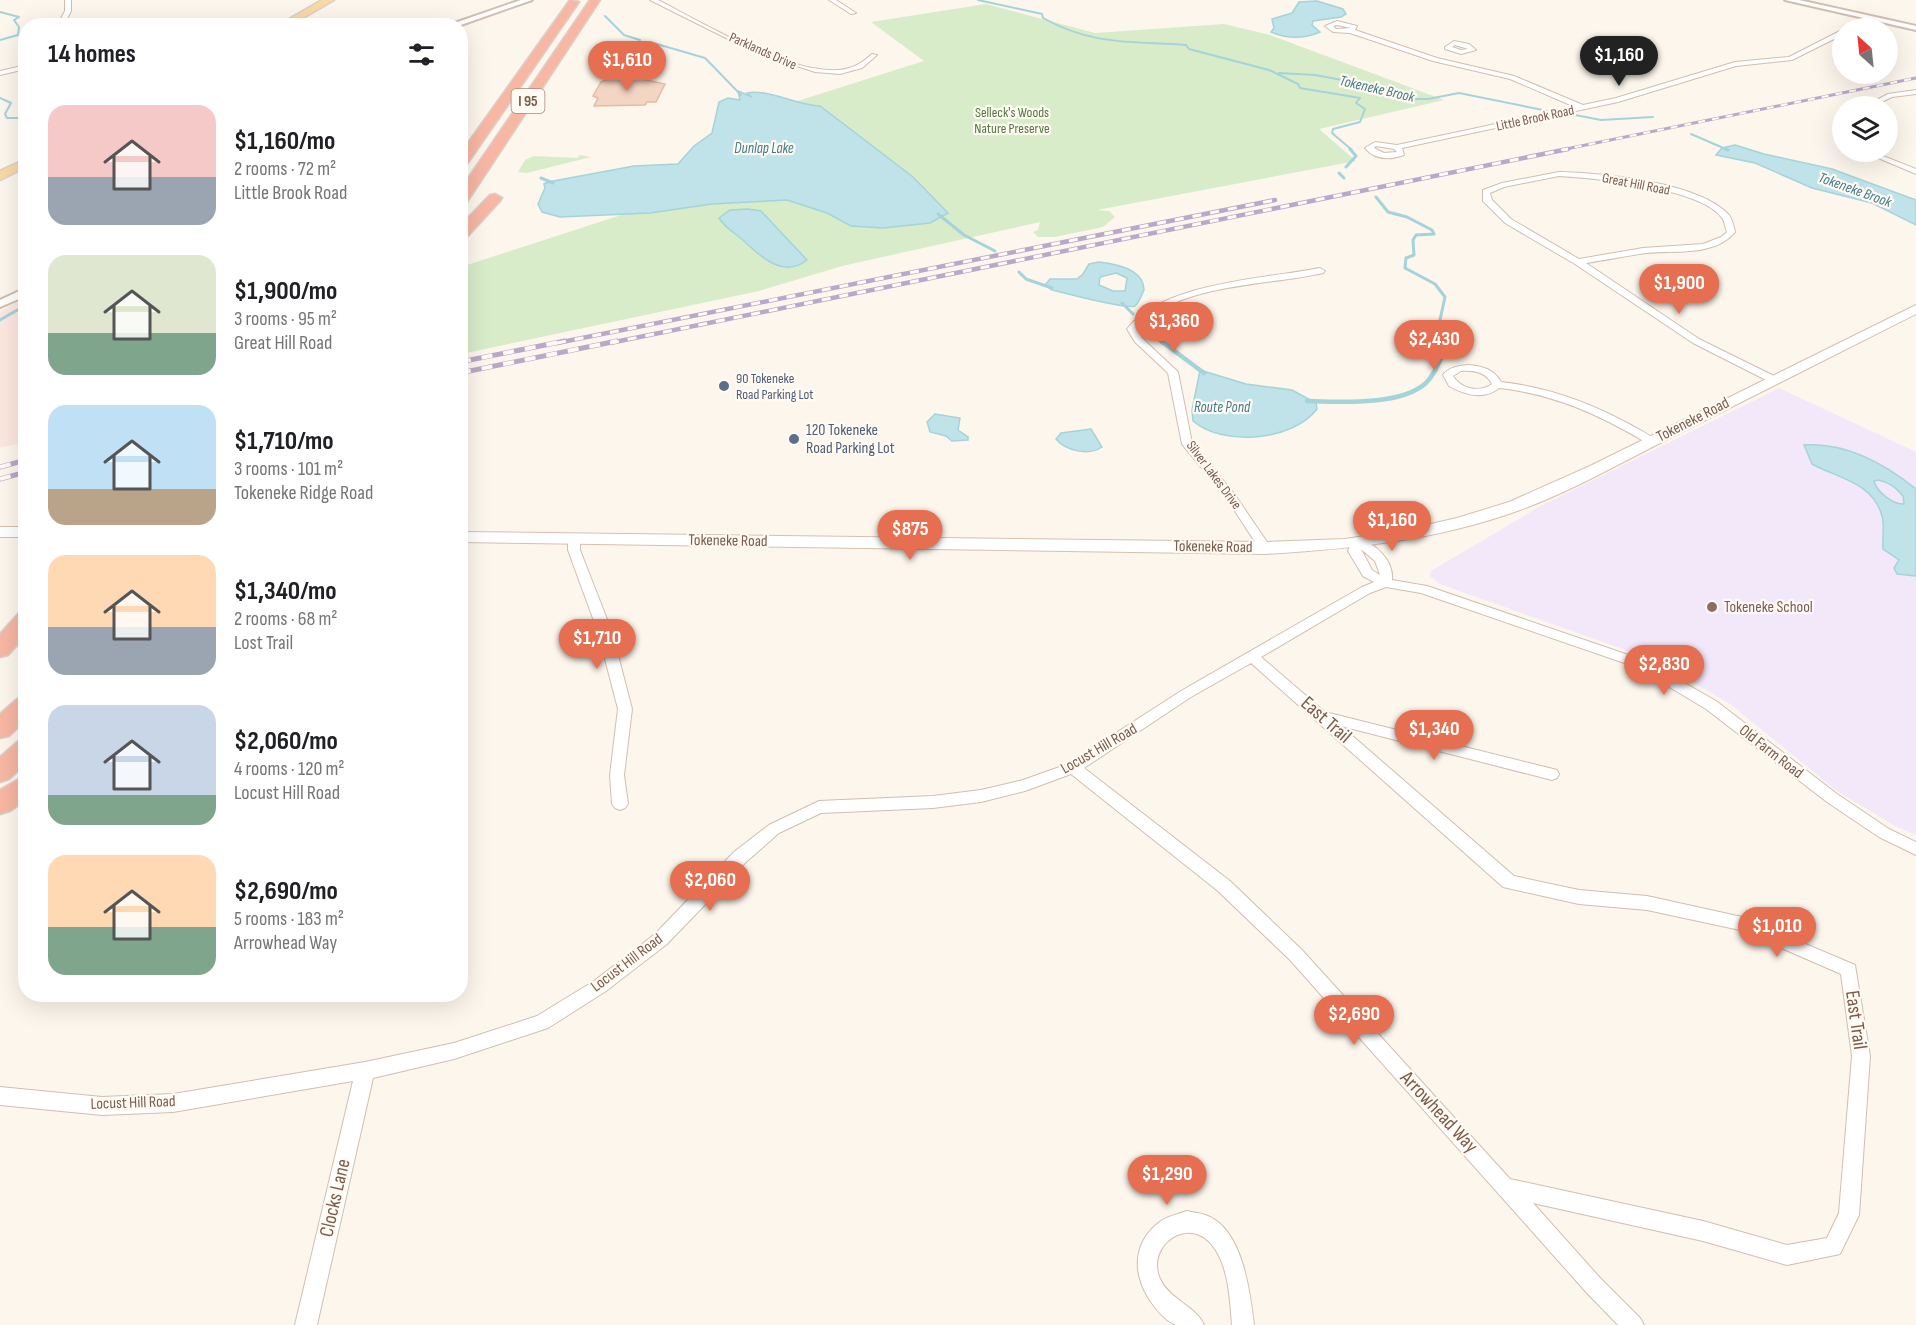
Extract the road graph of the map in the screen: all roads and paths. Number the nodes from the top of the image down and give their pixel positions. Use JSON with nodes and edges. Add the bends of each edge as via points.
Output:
{"nodes":[{"id":1,"x":68,"y":0,"type":"edge"},
{"id":2,"x":329,"y":0,"type":"edge"},
{"id":3,"x":528,"y":0,"type":"edge"},
{"id":4,"x":576,"y":0,"type":"edge"},
{"id":5,"x":595,"y":0,"type":"edge"},
{"id":6,"x":603,"y":0,"type":"edge"},
{"id":7,"x":653,"y":0,"type":"edge"},
{"id":8,"x":832,"y":0,"type":"edge"},
{"id":9,"x":1789,"y":0,"type":"edge"},
{"id":10,"x":853,"y":13,"type":"dead end"},
{"id":11,"x":1868,"y":17,"type":"joint"},
{"id":12,"x":64,"y":18,"type":"edge"},
{"id":13,"x":296,"y":18,"type":"edge"},
{"id":14,"x":468,"y":20,"type":"edge"},
{"id":15,"x":594,"y":24,"type":"dead end"},
{"id":16,"x":1916,"y":28,"type":"edge"},
{"id":17,"x":1351,"y":32,"type":"dead end"},
{"id":18,"x":1832,"y":38,"type":"edge"},
{"id":19,"x":1453,"y":50,"type":"dead end"},
{"id":20,"x":874,"y":55,"type":"dead end"},
{"id":21,"x":1435,"y":60,"type":"junction"},
{"id":22,"x":18,"y":69,"type":"edge"},
{"id":23,"x":0,"y":73,"type":"edge"},
{"id":24,"x":1916,"y":92,"type":"edge"},
{"id":25,"x":1888,"y":96,"type":"edge"},
{"id":26,"x":1583,"y":108,"type":"junction"},
{"id":27,"x":1397,"y":147,"type":"dead end"},
{"id":28,"x":468,"y":153,"type":"edge"},
{"id":29,"x":1897,"y":162,"type":"edge"},
{"id":30,"x":18,"y":166,"type":"edge"},
{"id":31,"x":1912,"y":167,"type":"edge"},
{"id":32,"x":1916,"y":172,"type":"edge"},
{"id":33,"x":0,"y":176,"type":"edge"},
{"id":34,"x":468,"y":190,"type":"edge"},
{"id":35,"x":495,"y":198,"type":"dead end"},
{"id":36,"x":468,"y":227,"type":"edge"},
{"id":37,"x":1578,"y":262,"type":"junction"},
{"id":38,"x":1320,"y":271,"type":"dead end"},
{"id":39,"x":18,"y":295,"type":"edge"},
{"id":40,"x":0,"y":304,"type":"edge"},
{"id":41,"x":1916,"y":309,"type":"edge"},
{"id":42,"x":1772,"y":379,"type":"junction"},
{"id":43,"x":1497,"y":385,"type":"dead end"},
{"id":44,"x":1651,"y":441,"type":"junction"},
{"id":45,"x":0,"y":532,"type":"edge"},
{"id":46,"x":18,"y":532,"type":"edge"},
{"id":47,"x":468,"y":537,"type":"edge"},
{"id":48,"x":574,"y":538,"type":"junction"},
{"id":49,"x":1358,"y":542,"type":"junction"},
{"id":50,"x":1265,"y":548,"type":"junction"},
{"id":51,"x":1385,"y":583,"type":"junction"},
{"id":52,"x":18,"y":628,"type":"edge"},
{"id":53,"x":0,"y":649,"type":"edge"},
{"id":54,"x":1252,"y":656,"type":"junction"},
{"id":55,"x":18,"y":712,"type":"edge"},
{"id":56,"x":1323,"y":717,"type":"junction"},
{"id":57,"x":0,"y":729,"type":"edge"},
{"id":58,"x":18,"y":756,"type":"edge"},
{"id":59,"x":1072,"y":768,"type":"junction"},
{"id":60,"x":0,"y":772,"type":"edge"},
{"id":61,"x":1552,"y":774,"type":"dead end"},
{"id":62,"x":18,"y":791,"type":"edge"},
{"id":63,"x":0,"y":804,"type":"edge"},
{"id":64,"x":620,"y":804,"type":"dead end"},
{"id":65,"x":1916,"y":849,"type":"edge"},
{"id":66,"x":365,"y":1071,"type":"junction"},
{"id":67,"x":0,"y":1095,"type":"edge"},
{"id":68,"x":1508,"y":1188,"type":"junction"},
{"id":69,"x":306,"y":1325,"type":"edge"},
{"id":70,"x":1193,"y":1325,"type":"edge"},
{"id":71,"x":1243,"y":1325,"type":"edge"},
{"id":72,"x":1633,"y":1325,"type":"edge"}],
"edges":[{"from":1,"to":12,"type":"street"},
{"from":2,"to":13,"type":"main road"},
{"from":3,"to":14,"type":"street"},
{"from":4,"to":28,"type":"highway","number":"I 95"},
{"from":5,"to":34,"type":"highway","number":"I 95"},
{"from":6,"to":15,"type":"highway"},
{"from":7,"to":20,"type":"street","name":"Parklands Drive","via":[[785,63],[811,71],[851,70]]},
{"from":8,"to":10,"type":"street"},
{"from":9,"to":11,"type":"street"},
{"from":11,"to":16,"type":"street"},
{"from":17,"to":21,"type":"street"},
{"from":18,"to":26,"type":"street","name":"Little Brook Road","via":[[1799,56],[1735,64]]},
{"from":19,"to":21,"type":"street"},
{"from":21,"to":26,"type":"street","via":[[1512,77]]},
{"from":22,"to":23,"type":"street"},
{"from":24,"to":25,"type":"street"},
{"from":26,"to":27,"type":"street","name":"Little Brook Road"},
{"from":29,"to":31,"type":"street"},
{"from":30,"to":33,"type":"main road"},
{"from":31,"to":32,"type":"street"},
{"from":35,"to":36,"type":"highway"},
{"from":37,"to":37,"type":"street","name":"Great Hill Road","via":[[1494,211],[1486,192],[1552,175],[1604,177],[1699,199],[1724,212],[1732,226],[1727,238],[1705,246]]},
{"from":37,"to":42,"type":"street","name":"Great Hill Road","via":[[1696,341]]},
{"from":38,"to":50,"type":"street","name":"Silver Lakes Drive","via":[[1224,286],[1177,300],[1144,314],[1131,329],[1173,372],[1187,444],[1231,496]]},
{"from":39,"to":40,"type":"street"},
{"from":41,"to":42,"type":"main road","name":"Tokeneke Road"},
{"from":42,"to":44,"type":"main road","name":"Tokeneke Road"},
{"from":43,"to":44,"type":"street","via":[[1556,394],[1599,411]]},
{"from":44,"to":49,"type":"main road","name":"Tokeneke Road","via":[[1515,506],[1460,523]]},
{"from":45,"to":46,"type":"main road"},
{"from":47,"to":48,"type":"main road","name":"Tokeneke Road"},
{"from":48,"to":50,"type":"main road","name":"Tokeneke Road"},
{"from":48,"to":64,"type":"street","via":[[574,550],[605,632],[625,709],[617,774]]},
{"from":49,"to":50,"type":"main road","name":"Tokeneke Road"},
{"from":49,"to":51,"type":"street","name":"Old Farm Road","via":[[1354,551],[1367,573]]},
{"from":51,"to":54,"type":"street","name":"Locust Hill Road","via":[[1366,590]]},
{"from":51,"to":65,"type":"street","name":"Old Farm Road","via":[[1423,589],[1641,664],[1711,705],[1832,798]]},
{"from":52,"to":53,"type":"highway"},
{"from":54,"to":56,"type":"street","name":"East Trail"},
{"from":54,"to":59,"type":"street","name":"Locust Hill Road"},
{"from":55,"to":57,"type":"highway"},
{"from":56,"to":61,"type":"street"},
{"from":56,"to":68,"type":"street","name":"East Trail","via":[[1509,882],[1579,897],[1647,903],[1742,924],[1849,970],[1862,1056],[1849,1215],[1833,1247],[1786,1255],[1703,1231]]},
{"from":58,"to":60,"type":"highway"},
{"from":59,"to":66,"type":"street","name":"Locust Hill Road","via":[[981,796],[819,807],[774,829],[740,857],[661,939],[600,986],[542,1022],[454,1051]]},
{"from":59,"to":68,"type":"street","name":"Arrowhead Way","via":[[1224,886],[1296,955]]},
{"from":62,"to":63,"type":"highway"},
{"from":66,"to":67,"type":"street","name":"Locust Hill Road","via":[[145,1107],[58,1104]]},
{"from":66,"to":69,"type":"street","name":"Clocks Lane"},
{"from":68,"to":72,"type":"street","name":"Arrowhead Way"},
{"from":70,"to":71,"type":"street","via":[[1176,1316],[1153,1292],[1144,1268],[1151,1241],[1169,1226],[1194,1221],[1210,1228],[1222,1241],[1240,1297]]}]}
